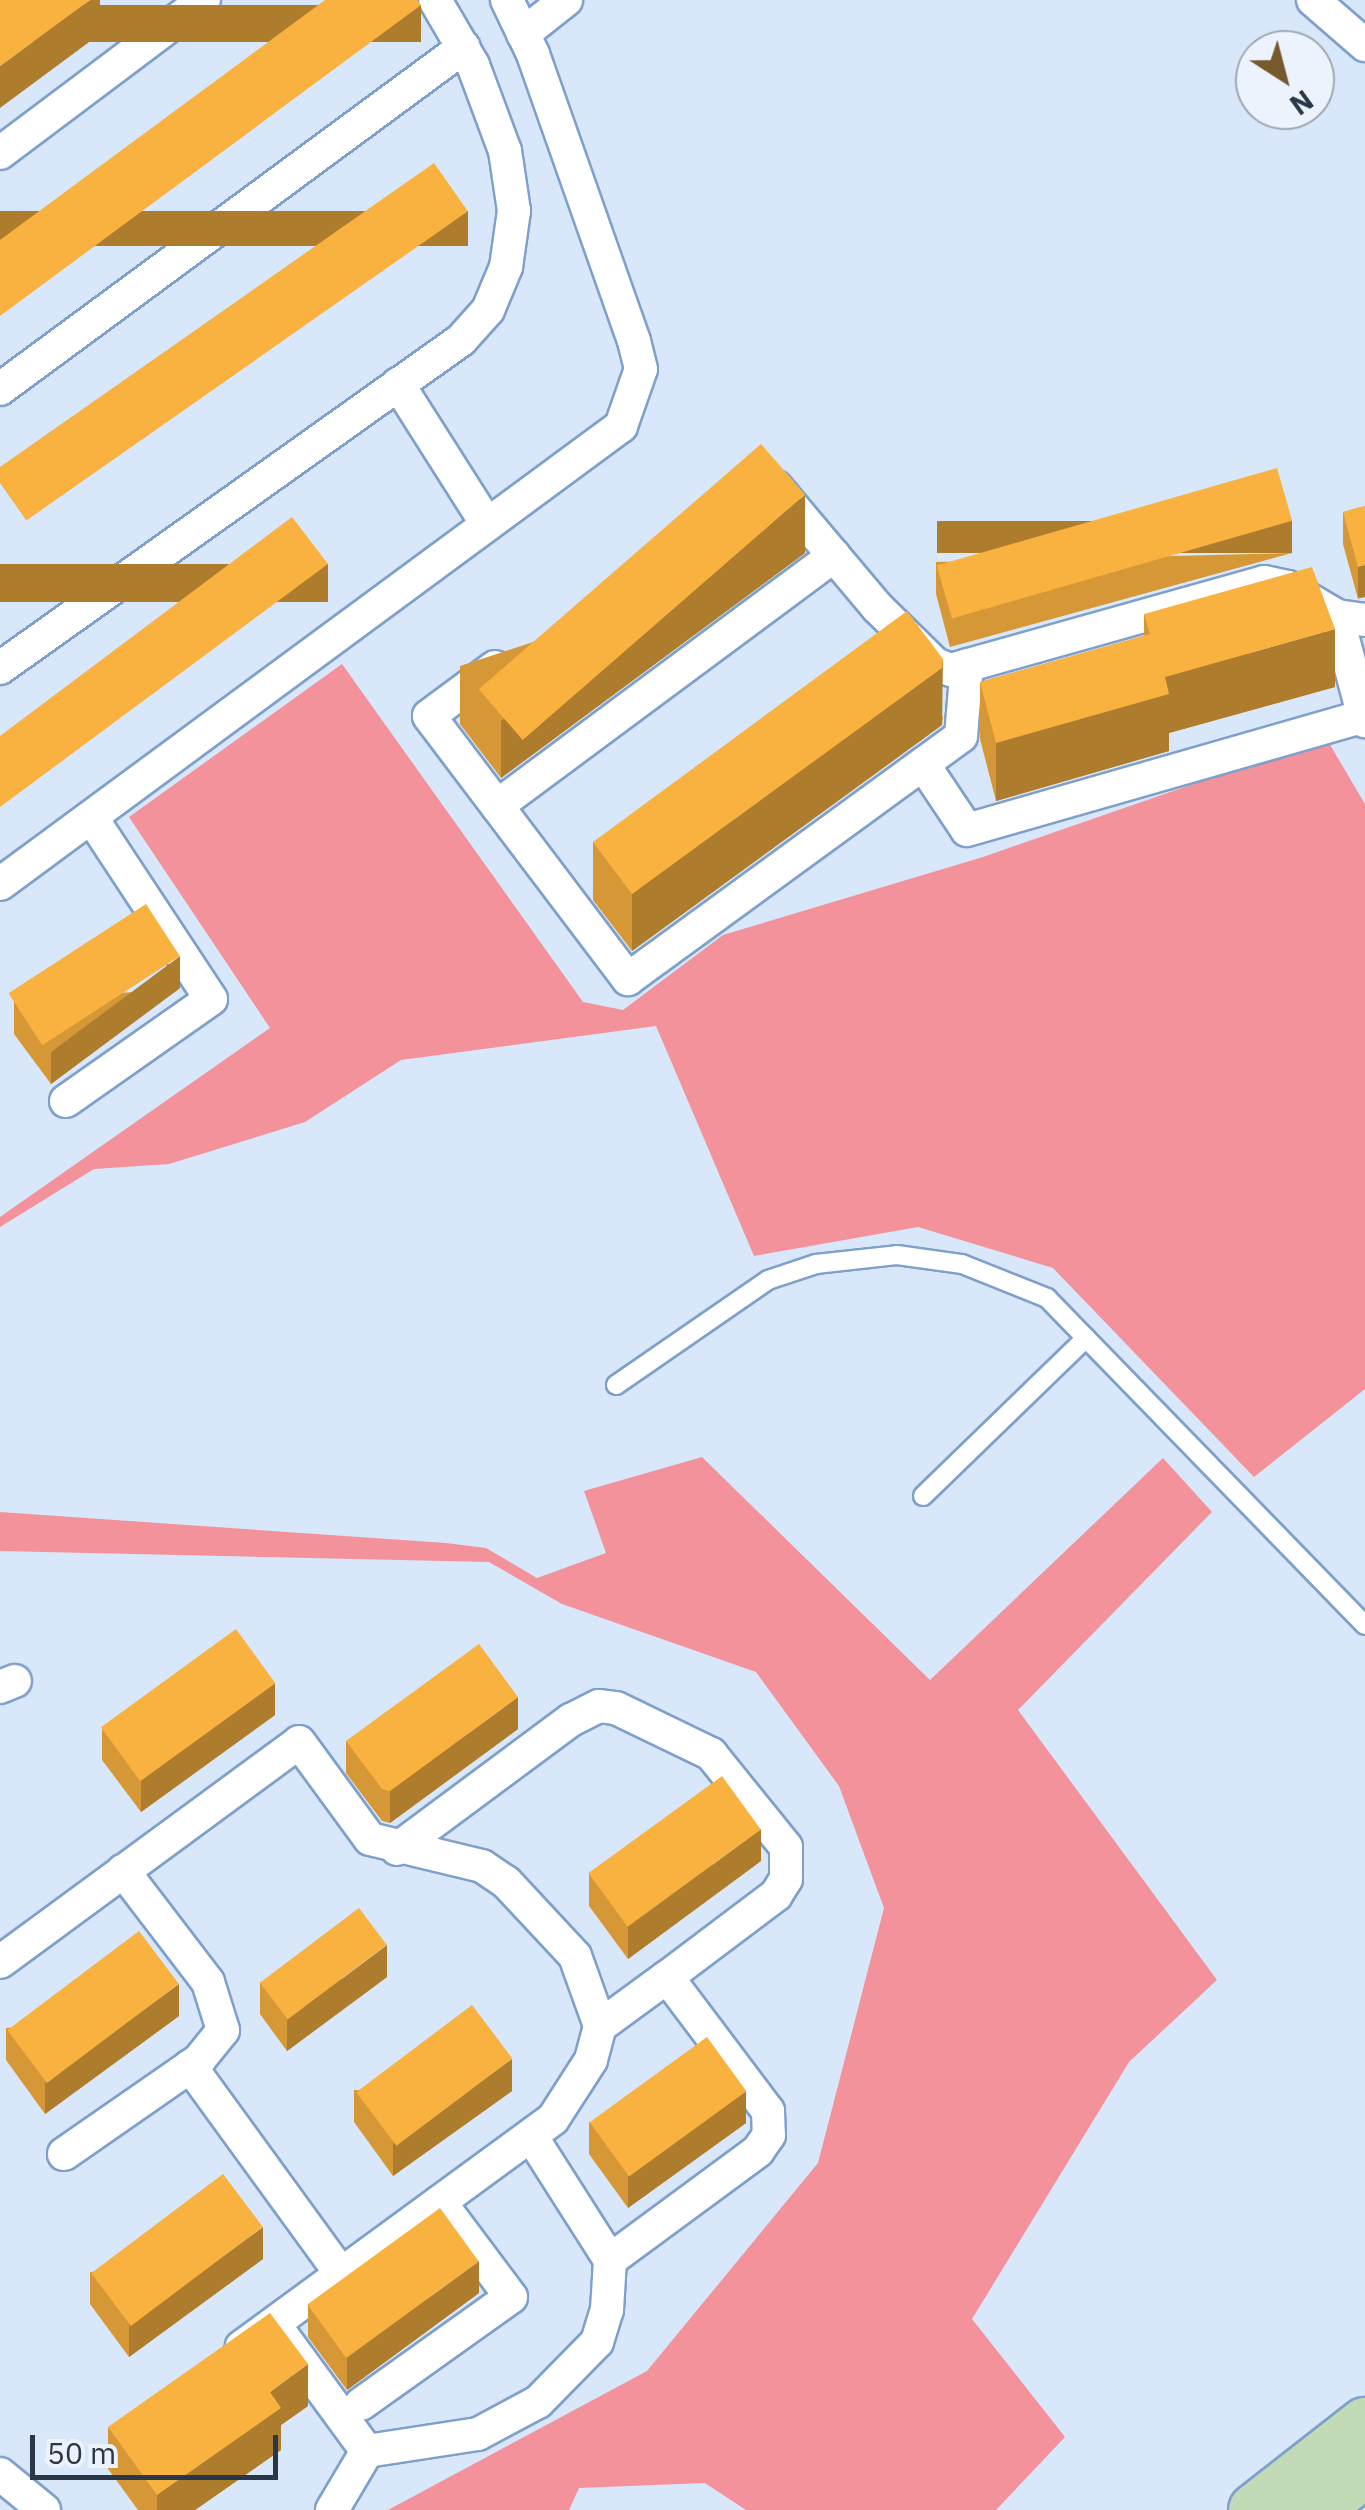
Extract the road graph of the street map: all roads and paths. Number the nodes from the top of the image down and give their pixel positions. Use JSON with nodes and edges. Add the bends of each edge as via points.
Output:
{"nodes":[{"id":1,"x":204,"y":0,"type":"edge"},
{"id":2,"x":435,"y":0,"type":"edge"},
{"id":3,"x":507,"y":0,"type":"edge"},
{"id":4,"x":566,"y":0,"type":"edge"},
{"id":5,"x":1313,"y":0,"type":"edge"},
{"id":6,"x":524,"y":34,"type":"junction"},
{"id":7,"x":1365,"y":45,"type":"edge"},
{"id":8,"x":464,"y":47,"type":"junction"},
{"id":9,"x":0,"y":153,"type":"edge"},
{"id":10,"x":398,"y":384,"type":"junction"},
{"id":11,"x":0,"y":390,"type":"edge"},
{"id":12,"x":745,"y":482,"type":"edge"},
{"id":13,"x":487,"y":524,"type":"junction"},
{"id":14,"x":834,"y":556,"type":"junction"},
{"id":15,"x":1351,"y":618,"type":"edge"},
{"id":16,"x":524,"y":646,"type":"edge"},
{"id":17,"x":967,"y":665,"type":"junction"},
{"id":18,"x":0,"y":668,"type":"edge"},
{"id":19,"x":1364,"y":718,"type":"edge"},
{"id":20,"x":922,"y":764,"type":"junction"},
{"id":21,"x":497,"y":806,"type":"junction"},
{"id":22,"x":91,"y":817,"type":"junction"},
{"id":23,"x":0,"y":884,"type":"edge"},
{"id":24,"x":66,"y":1102,"type":"dead end"},
{"id":25,"x":1086,"y":1338,"type":"junction"},
{"id":26,"x":616,"y":1385,"type":"dead end"},
{"id":27,"x":923,"y":1496,"type":"dead end"},
{"id":28,"x":1365,"y":1626,"type":"edge"},
{"id":29,"x":396,"y":1849,"type":"junction"},
{"id":30,"x":124,"y":1871,"type":"junction"},
{"id":31,"x":0,"y":1962,"type":"edge"},
{"id":32,"x":668,"y":1977,"type":"junction"},
{"id":33,"x":600,"y":2026,"type":"junction"},
{"id":34,"x":190,"y":2066,"type":"junction"},
{"id":35,"x":531,"y":2136,"type":"junction"},
{"id":36,"x":64,"y":2154,"type":"dead end"},
{"id":37,"x":440,"y":2202,"type":"junction"},
{"id":38,"x":610,"y":2260,"type":"junction"},
{"id":39,"x":341,"y":2274,"type":"junction"},
{"id":40,"x":273,"y":2324,"type":"junction"},
{"id":41,"x":215,"y":2366,"type":"edge"},
{"id":42,"x":361,"y":2404,"type":"dead end"},
{"id":43,"x":1365,"y":2424,"type":"edge"},
{"id":44,"x":366,"y":2450,"type":"junction"},
{"id":45,"x":1365,"y":2472,"type":"edge"},
{"id":46,"x":0,"y":2474,"type":"edge"},
{"id":47,"x":44,"y":2510,"type":"edge"},
{"id":48,"x":332,"y":2510,"type":"edge"},
{"id":49,"x":1256,"y":2510,"type":"edge"},
{"id":50,"x":1314,"y":2510,"type":"edge"}],
"edges":[{"from":1,"to":9,"type":"street"},
{"from":2,"to":8,"type":"street"},
{"from":3,"to":6,"type":"street"},
{"from":4,"to":6,"type":"street"},
{"from":5,"to":7,"type":"street"},
{"from":6,"to":13,"type":"street","via":[[641,370],[621,426]]},
{"from":8,"to":10,"type":"street","via":[[505,151],[514,212],[506,266],[488,310],[470,330]]},
{"from":8,"to":11,"type":"street"},
{"from":10,"to":13,"type":"street"},
{"from":10,"to":18,"type":"street"},
{"from":12,"to":14,"type":"street","via":[[761,470]]},
{"from":13,"to":22,"type":"street"},
{"from":14,"to":17,"type":"street","via":[[935,664],[951,670]]},
{"from":14,"to":21,"type":"street"},
{"from":15,"to":17,"type":"street","via":[[1264,582]]},
{"from":15,"to":19,"type":"street"},
{"from":16,"to":21,"type":"street","via":[[429,716]]},
{"from":17,"to":20,"type":"street","via":[[960,736]]},
{"from":19,"to":20,"type":"street","via":[[966,830]]},
{"from":20,"to":21,"type":"street","via":[[628,979]]},
{"from":22,"to":23,"type":"street"},
{"from":22,"to":24,"type":"street","via":[[210,999]]},
{"from":25,"to":26,"type":"lane","via":[[1048,1298],[962,1264],[897,1255],[816,1264],[768,1280]]},
{"from":25,"to":27,"type":"lane"},
{"from":25,"to":28,"type":"lane"},
{"from":29,"to":30,"type":"street","via":[[370,1839],[299,1742]]},
{"from":29,"to":32,"type":"street","via":[[571,1720],[599,1706],[616,1708],[711,1754],[786,1847],[786,1879],[776,1894]]},
{"from":29,"to":33,"type":"street","via":[[434,1851],[482,1866],[506,1882],[575,1956]]},
{"from":30,"to":31,"type":"street"},
{"from":30,"to":34,"type":"street","via":[[220,2006],[216,2046]]},
{"from":32,"to":33,"type":"street"},
{"from":32,"to":38,"type":"street","via":[[768,2111],[769,2135],[758,2152]]},
{"from":33,"to":35,"type":"street","via":[[572,2094]]},
{"from":34,"to":36,"type":"street"},
{"from":34,"to":39,"type":"street"},
{"from":35,"to":37,"type":"street"},
{"from":35,"to":38,"type":"street"},
{"from":37,"to":39,"type":"street"},
{"from":37,"to":42,"type":"street","via":[[510,2297]]},
{"from":38,"to":44,"type":"street","via":[[607,2310],[596,2342],[538,2402],[478,2434]]},
{"from":39,"to":40,"type":"street"},
{"from":40,"to":41,"type":"street"},
{"from":40,"to":44,"type":"street"},
{"from":43,"to":49,"type":"main road"},
{"from":44,"to":48,"type":"street"},
{"from":45,"to":50,"type":"main road"},
{"from":46,"to":47,"type":"street"}]}
